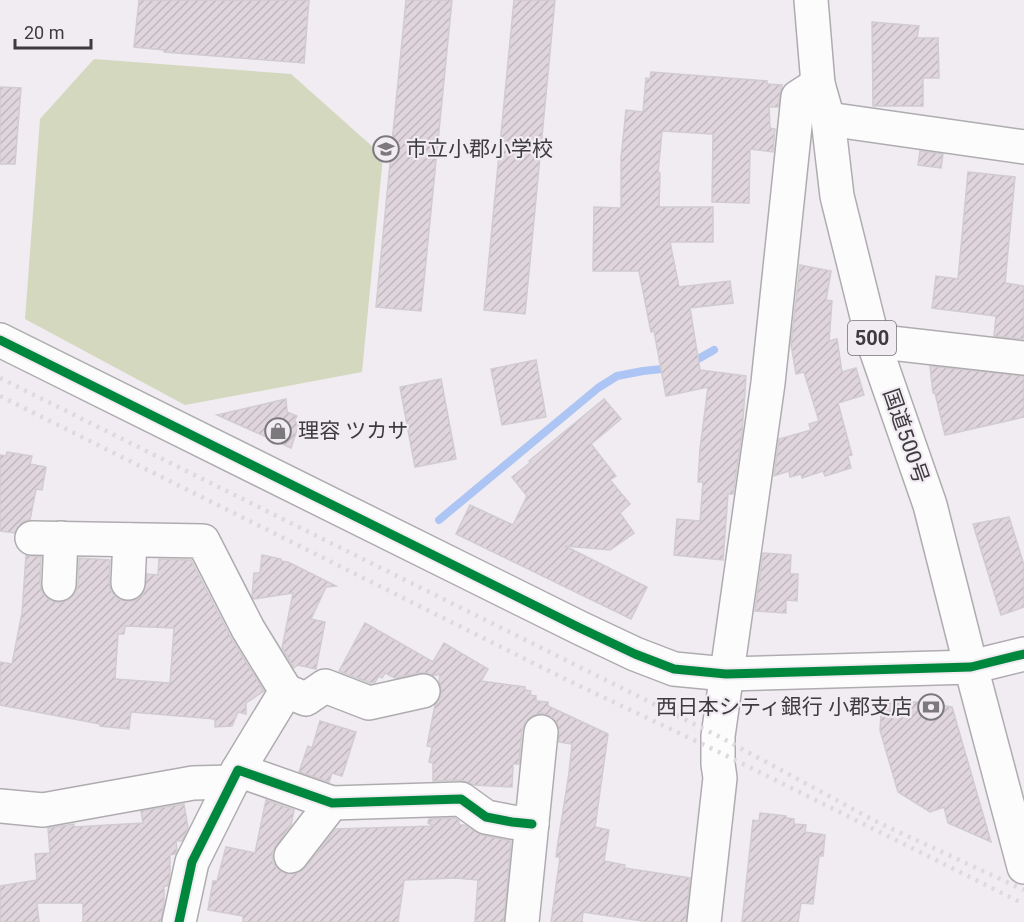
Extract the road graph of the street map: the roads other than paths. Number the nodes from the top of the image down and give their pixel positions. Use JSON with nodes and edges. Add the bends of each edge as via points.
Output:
{"nodes":[{"id":1,"x":811,"y":0,"type":"edge"},
{"id":2,"x":818,"y":84,"type":"junction"},
{"id":3,"x":828,"y":119,"type":"junction"},
{"id":4,"x":1024,"y":147,"type":"edge"},
{"id":5,"x":0,"y":339,"type":"edge"},
{"id":6,"x":873,"y":341,"type":"junction"},
{"id":7,"x":1024,"y":358,"type":"edge"},
{"id":8,"x":130,"y":540,"type":"junction"},
{"id":9,"x":128,"y":583,"type":"dead end"},
{"id":10,"x":59,"y":584,"type":"dead end"},
{"id":11,"x":1024,"y":654,"type":"edge"},
{"id":12,"x":970,"y":667,"type":"junction"},
{"id":13,"x":726,"y":674,"type":"junction"},
{"id":14,"x":286,"y":691,"type":"junction"},
{"id":15,"x":423,"y":691,"type":"dead end"},
{"id":16,"x":541,"y":732,"type":"dead end"},
{"id":17,"x":235,"y":776,"type":"junction"},
{"id":18,"x":332,"y":803,"type":"junction"},
{"id":19,"x":0,"y":806,"type":"edge"},
{"id":20,"x":532,"y":824,"type":"junction"},
{"id":21,"x":291,"y":856,"type":"dead end"},
{"id":22,"x":1023,"y":862,"type":"edge"},
{"id":23,"x":179,"y":922,"type":"edge"},
{"id":24,"x":522,"y":922,"type":"edge"},
{"id":25,"x":704,"y":922,"type":"edge"}],
"edges":[{"from":1,"to":2,"type":"main road","name":"国道500号","number":"500"},
{"from":2,"to":3,"type":"main road","name":"国道500号","number":"500"},
{"from":2,"to":13,"type":"main road","via":[[798,97],[768,383]]},
{"from":3,"to":4,"type":"main road"},
{"from":3,"to":6,"type":"main road","name":"国道500号","number":"500","via":[[837,196]]},
{"from":5,"to":13,"type":"main road","via":[[635,654],[674,669]]},
{"from":6,"to":7,"type":"main road"},
{"from":6,"to":12,"type":"main road","name":"国道500号","number":"500","via":[[930,505]]},
{"from":8,"to":9,"type":"main road"},
{"from":8,"to":10,"type":"main road","via":[[47,538]]},
{"from":8,"to":14,"type":"main road","via":[[203,541],[248,629]]},
{"from":11,"to":12,"type":"main road"},
{"from":12,"to":13,"type":"main road"},
{"from":12,"to":22,"type":"main road","name":"国道500号","number":"500"},
{"from":13,"to":25,"type":"main road","via":[[718,736],[720,778]]},
{"from":14,"to":15,"type":"main road","via":[[306,699],[325,686],[369,703]]},
{"from":14,"to":17,"type":"main road"},
{"from":16,"to":20,"type":"main road"},
{"from":17,"to":18,"type":"main road"},
{"from":17,"to":19,"type":"main road","via":[[44,810]]},
{"from":17,"to":23,"type":"main road","via":[[192,862]]},
{"from":18,"to":20,"type":"main road","via":[[461,799],[486,817]]},
{"from":18,"to":21,"type":"main road"},
{"from":20,"to":24,"type":"main road"}]}
